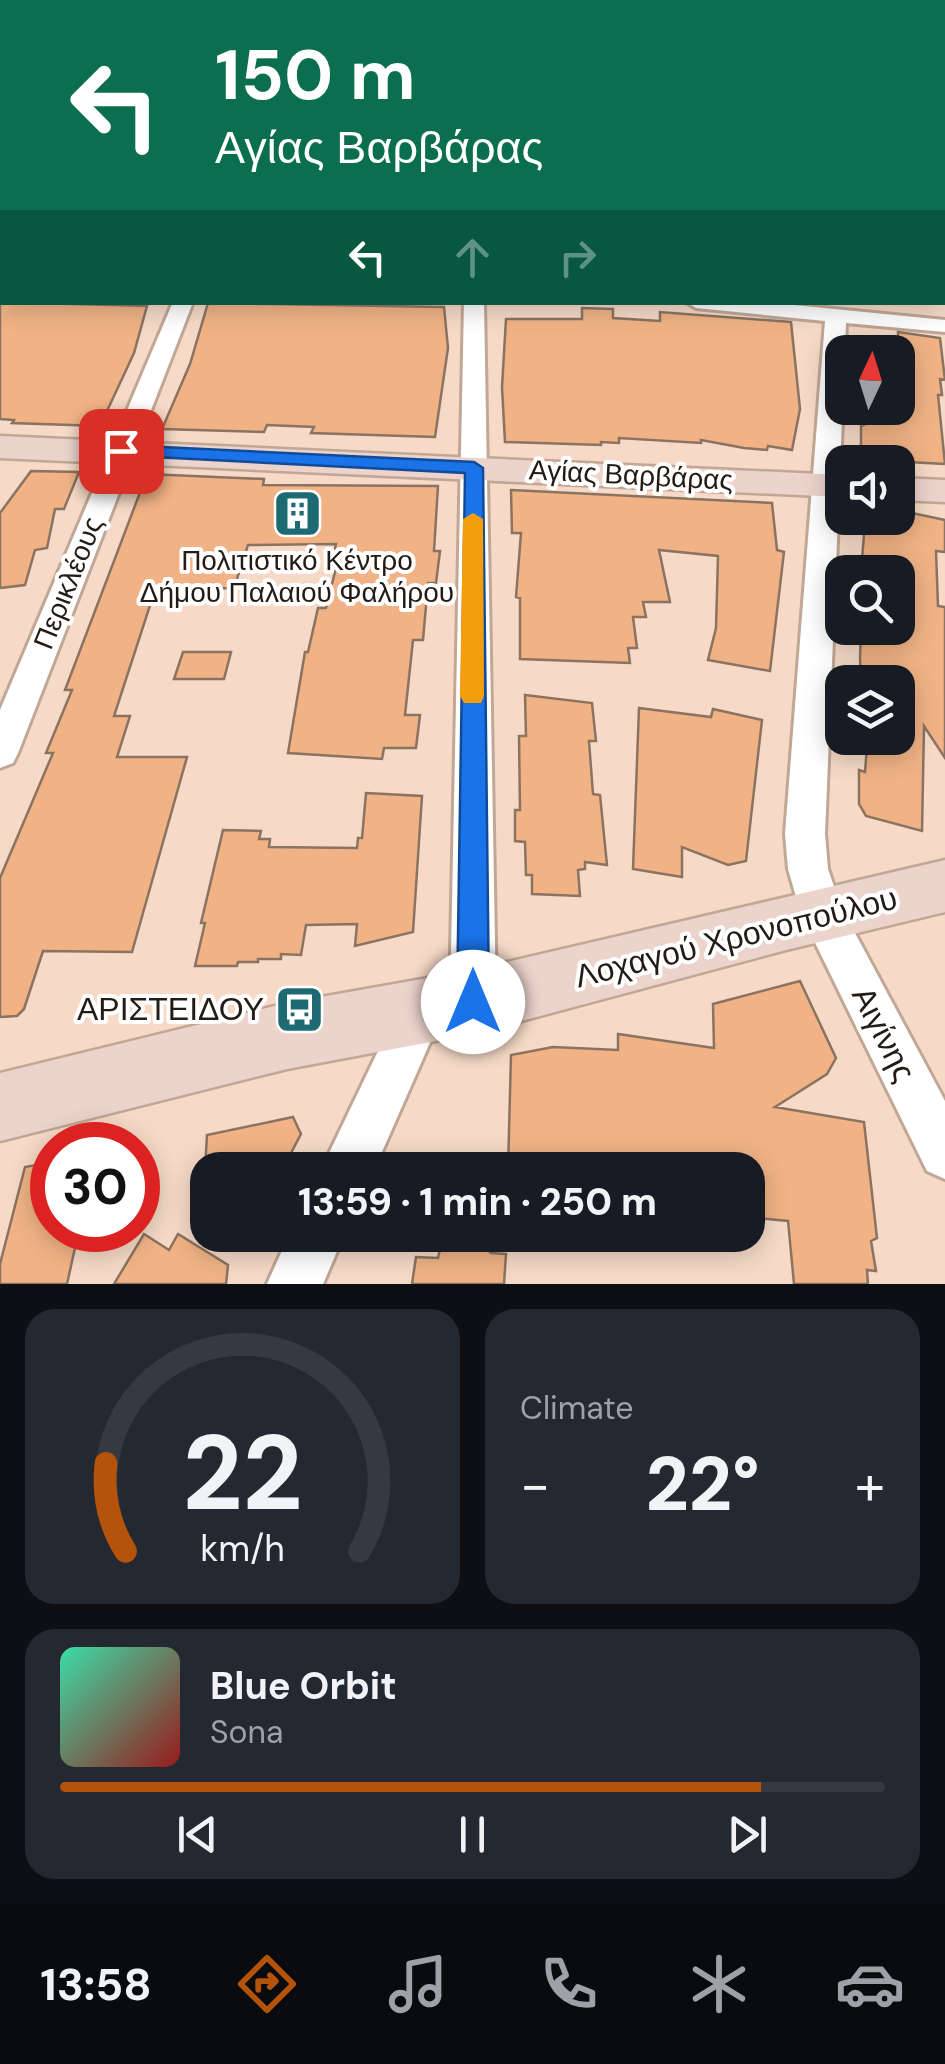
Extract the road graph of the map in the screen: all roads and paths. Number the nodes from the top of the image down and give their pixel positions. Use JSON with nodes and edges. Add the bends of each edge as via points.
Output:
{"nodes":[{"id":1,"x":182,"y":305,"type":"edge"},
{"id":2,"x":474,"y":305,"type":"edge"},
{"id":3,"x":731,"y":305,"type":"edge"},
{"id":4,"x":836,"y":314,"type":"junction"},
{"id":5,"x":945,"y":326,"type":"edge"},
{"id":6,"x":835,"y":445,"type":"edge"},
{"id":7,"x":0,"y":447,"type":"edge"},
{"id":8,"x":121,"y":451,"type":"junction"},
{"id":9,"x":474,"y":468,"type":"junction"},
{"id":10,"x":825,"y":486,"type":"edge"},
{"id":11,"x":915,"y":490,"type":"edge"},
{"id":12,"x":945,"y":491,"type":"edge"},
{"id":13,"x":831,"y":535,"type":"edge"},
{"id":14,"x":0,"y":753,"type":"edge"},
{"id":15,"x":945,"y":886,"type":"edge"},
{"id":16,"x":822,"y":914,"type":"junction"},
{"id":17,"x":446,"y":1008,"type":"junction"},
{"id":18,"x":0,"y":1107,"type":"edge"},
{"id":19,"x":359,"y":1152,"type":"edge"},
{"id":20,"x":945,"y":1153,"type":"edge"},
{"id":21,"x":309,"y":1252,"type":"edge"},
{"id":22,"x":295,"y":1284,"type":"edge"}],
"edges":[{"from":1,"to":8,"type":"street","name":"Περικλέους"},
{"from":2,"to":9,"type":"street"},
{"from":3,"to":4,"type":"street"},
{"from":4,"to":5,"type":"street"},
{"from":4,"to":6,"type":"street","name":"Αιγίνης"},
{"from":7,"to":8,"type":"street","name":"Αγίας Βαρβάρας"},
{"from":8,"to":9,"type":"street","name":"Αγίας Βαρβάρας"},
{"from":8,"to":14,"type":"street","name":"Περικλέους"},
{"from":9,"to":10,"type":"street","name":"Αγίας Βαρβάρας"},
{"from":9,"to":17,"type":"street"},
{"from":11,"to":12,"type":"street"},
{"from":13,"to":16,"type":"street","name":"Αιγίνης","via":[[805,834]]},
{"from":15,"to":16,"type":"street","name":"Λοχαγού Χρονοπούλου"},
{"from":16,"to":17,"type":"street","name":"Λοχαγού Χρονοπούλου"},
{"from":16,"to":20,"type":"street","name":"Αιγίνης"},
{"from":17,"to":18,"type":"street","name":"Λοχαγού Χρονοπούλου","via":[[287,1036]]},
{"from":17,"to":19,"type":"street"},
{"from":21,"to":22,"type":"street"}]}
